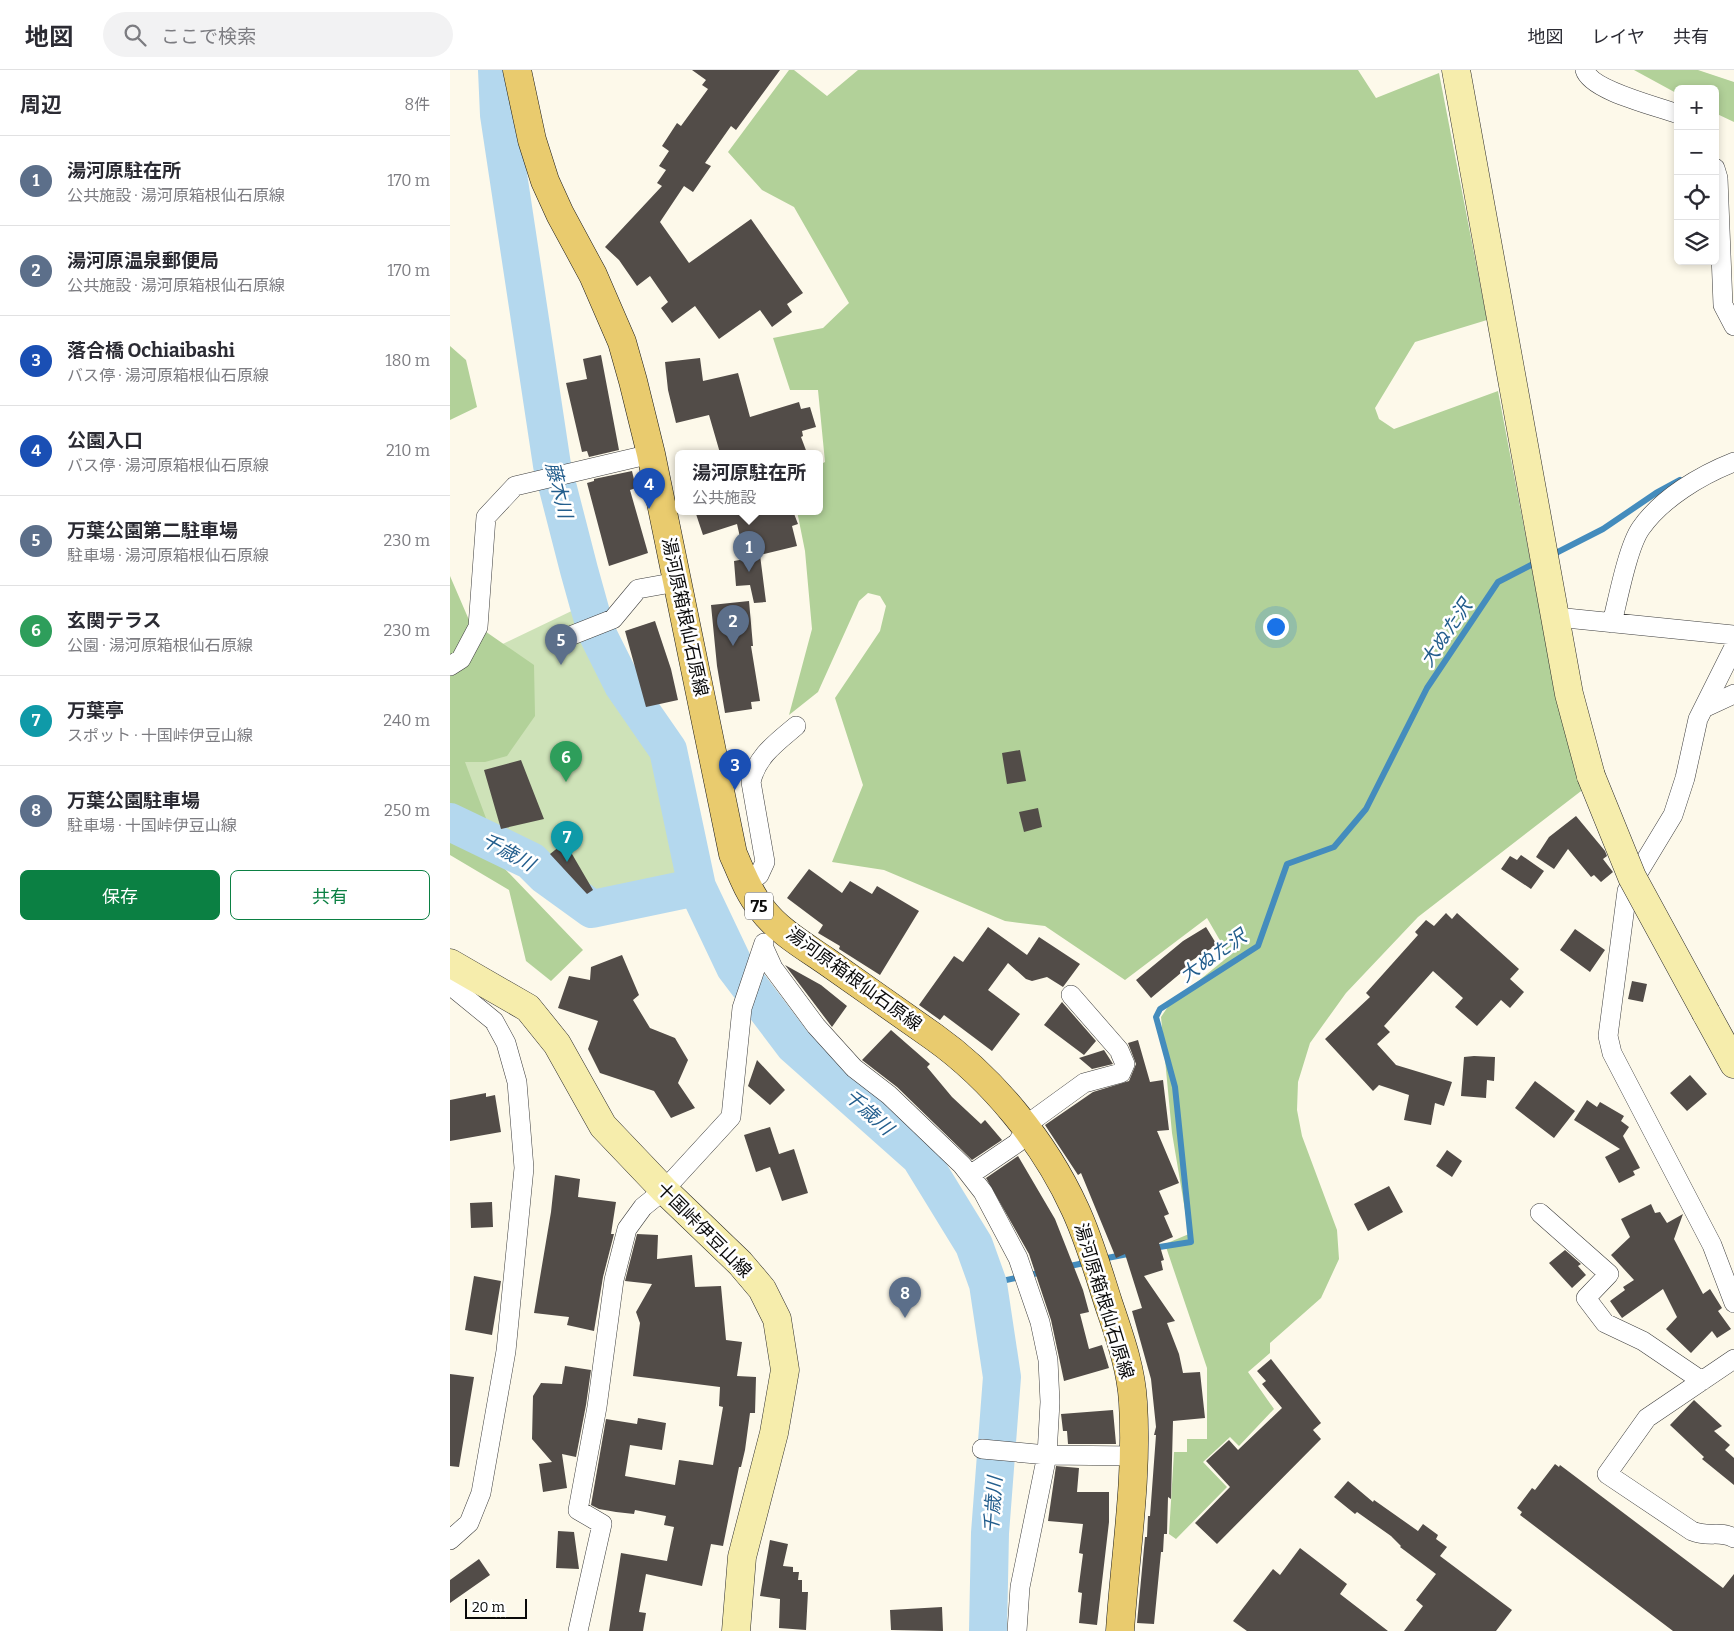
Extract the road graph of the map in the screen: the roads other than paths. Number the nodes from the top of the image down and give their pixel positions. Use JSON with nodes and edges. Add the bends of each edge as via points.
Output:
{"nodes":[{"id":1,"x":1456,"y":70,"type":"edge"},
{"id":2,"x":1584,"y":70,"type":"edge"},
{"id":3,"x":515,"y":71,"type":"edge"},
{"id":4,"x":1674,"y":113,"type":"edge"},
{"id":5,"x":1717,"y":175,"type":"edge"},
{"id":6,"x":1734,"y":326,"type":"edge"},
{"id":7,"x":651,"y":454,"type":"junction"},
{"id":8,"x":1734,"y":462,"type":"edge"},
{"id":9,"x":677,"y":582,"type":"junction"},
{"id":10,"x":1556,"y":617,"type":"junction"},
{"id":11,"x":1612,"y":623,"type":"junction"},
{"id":12,"x":574,"y":634,"type":"dead end"},
{"id":13,"x":1734,"y":635,"type":"edge"},
{"id":14,"x":1734,"y":647,"type":"edge"},
{"id":15,"x":450,"y":666,"type":"edge"},
{"id":16,"x":1734,"y":694,"type":"edge"},
{"id":17,"x":1704,"y":708,"type":"junction"},
{"id":18,"x":796,"y":726,"type":"dead end"},
{"id":19,"x":746,"y":884,"type":"junction"},
{"id":20,"x":766,"y":942,"type":"junction"},
{"id":21,"x":450,"y":963,"type":"edge"},
{"id":22,"x":450,"y":985,"type":"edge"},
{"id":23,"x":1072,"y":995,"type":"dead end"},
{"id":24,"x":1734,"y":1064,"type":"edge"},
{"id":25,"x":1027,"y":1130,"type":"junction"},
{"id":26,"x":970,"y":1175,"type":"junction"},
{"id":27,"x":664,"y":1190,"type":"junction"},
{"id":28,"x":1540,"y":1213,"type":"dead end"},
{"id":29,"x":1734,"y":1303,"type":"edge"},
{"id":30,"x":1734,"y":1359,"type":"edge"},
{"id":31,"x":1702,"y":1381,"type":"junction"},
{"id":32,"x":982,"y":1449,"type":"dead end"},
{"id":33,"x":1042,"y":1455,"type":"junction"},
{"id":34,"x":1135,"y":1456,"type":"junction"},
{"id":35,"x":1734,"y":1538,"type":"edge"},
{"id":36,"x":450,"y":1540,"type":"edge"},
{"id":37,"x":578,"y":1631,"type":"edge"},
{"id":38,"x":736,"y":1631,"type":"edge"},
{"id":39,"x":1017,"y":1631,"type":"edge"},
{"id":40,"x":1120,"y":1631,"type":"edge"}],
"edges":[{"from":1,"to":10,"type":"street"},
{"from":2,"to":4,"type":"street","via":[[1604,88]]},
{"from":3,"to":7,"type":"main road","name":"湯河原箱根仙石原線","number":"75","via":[[545,180],[593,275],[622,342]]},
{"from":5,"to":6,"type":"street","via":[[1723,305]]},
{"from":7,"to":9,"type":"main road","name":"湯河原箱根仙石原線","number":"75"},
{"from":7,"to":15,"type":"street","via":[[515,486],[486,517],[478,627],[461,660]]},
{"from":8,"to":11,"type":"street","via":[[1708,472],[1674,495],[1641,528],[1628,561]]},
{"from":9,"to":12,"type":"street","via":[[638,589],[613,619]]},
{"from":9,"to":19,"type":"main road","name":"湯河原箱根仙石原線","number":"75","via":[[733,854]]},
{"from":10,"to":11,"type":"street"},
{"from":10,"to":24,"type":"street","bridge":true,"via":[[1569,694],[1591,776],[1632,877]]},
{"from":11,"to":13,"type":"street"},
{"from":14,"to":17,"type":"street"},
{"from":16,"to":17,"type":"street"},
{"from":17,"to":29,"type":"street","via":[[1698,719],[1673,815],[1627,891],[1608,1036],[1612,1054],[1712,1245]]},
{"from":18,"to":19,"type":"street","via":[[767,751],[753,772],[751,782],[765,862],[759,875]]},
{"from":19,"to":20,"type":"main road","name":"湯河原箱根仙石原線","number":"75","via":[[761,909]]},
{"from":20,"to":25,"type":"main road","name":"湯河原箱根仙石原線","number":"75","via":[[795,940],[966,1062],[992,1087]]},
{"from":20,"to":26,"type":"street","via":[[772,968],[816,1026],[854,1068],[889,1095]]},
{"from":20,"to":27,"type":"street","via":[[742,1008],[731,1117]]},
{"from":21,"to":27,"type":"street","name":"十国峠伊豆山線","via":[[528,1008],[557,1044],[603,1126]]},
{"from":22,"to":36,"type":"street","via":[[494,1021],[506,1044],[517,1082],[524,1168],[506,1351],[481,1493],[469,1523]]},
{"from":23,"to":25,"type":"street","via":[[1119,1050],[1124,1064],[1121,1073],[1084,1083],[1033,1120]]},
{"from":25,"to":26,"type":"street","via":[[1017,1143]]},
{"from":25,"to":34,"type":"main road","name":"湯河原箱根仙石原線","number":"75","via":[[1061,1184],[1088,1241],[1127,1360],[1133,1399]]},
{"from":26,"to":33,"type":"street","via":[[983,1192],[1018,1258],[1040,1322],[1048,1360],[1050,1402]]},
{"from":27,"to":37,"type":"street","via":[[643,1207],[627,1229],[614,1280],[597,1408],[578,1510],[602,1524]]},
{"from":27,"to":38,"type":"street","name":"十国峠伊豆山線","via":[[740,1263],[762,1289],[777,1319],[786,1370],[774,1433],[742,1557]]},
{"from":28,"to":31,"type":"street","via":[[1609,1274],[1586,1298],[1605,1323],[1643,1341]]},
{"from":30,"to":31,"type":"street"},
{"from":31,"to":35,"type":"street","via":[[1648,1418],[1607,1474],[1692,1531],[1704,1536],[1726,1534]]},
{"from":32,"to":33,"type":"street"},
{"from":33,"to":34,"type":"street"},
{"from":33,"to":39,"type":"street","via":[[1020,1587]]},
{"from":34,"to":40,"type":"main road","name":"湯河原箱根仙石原線","number":"75"}]}
